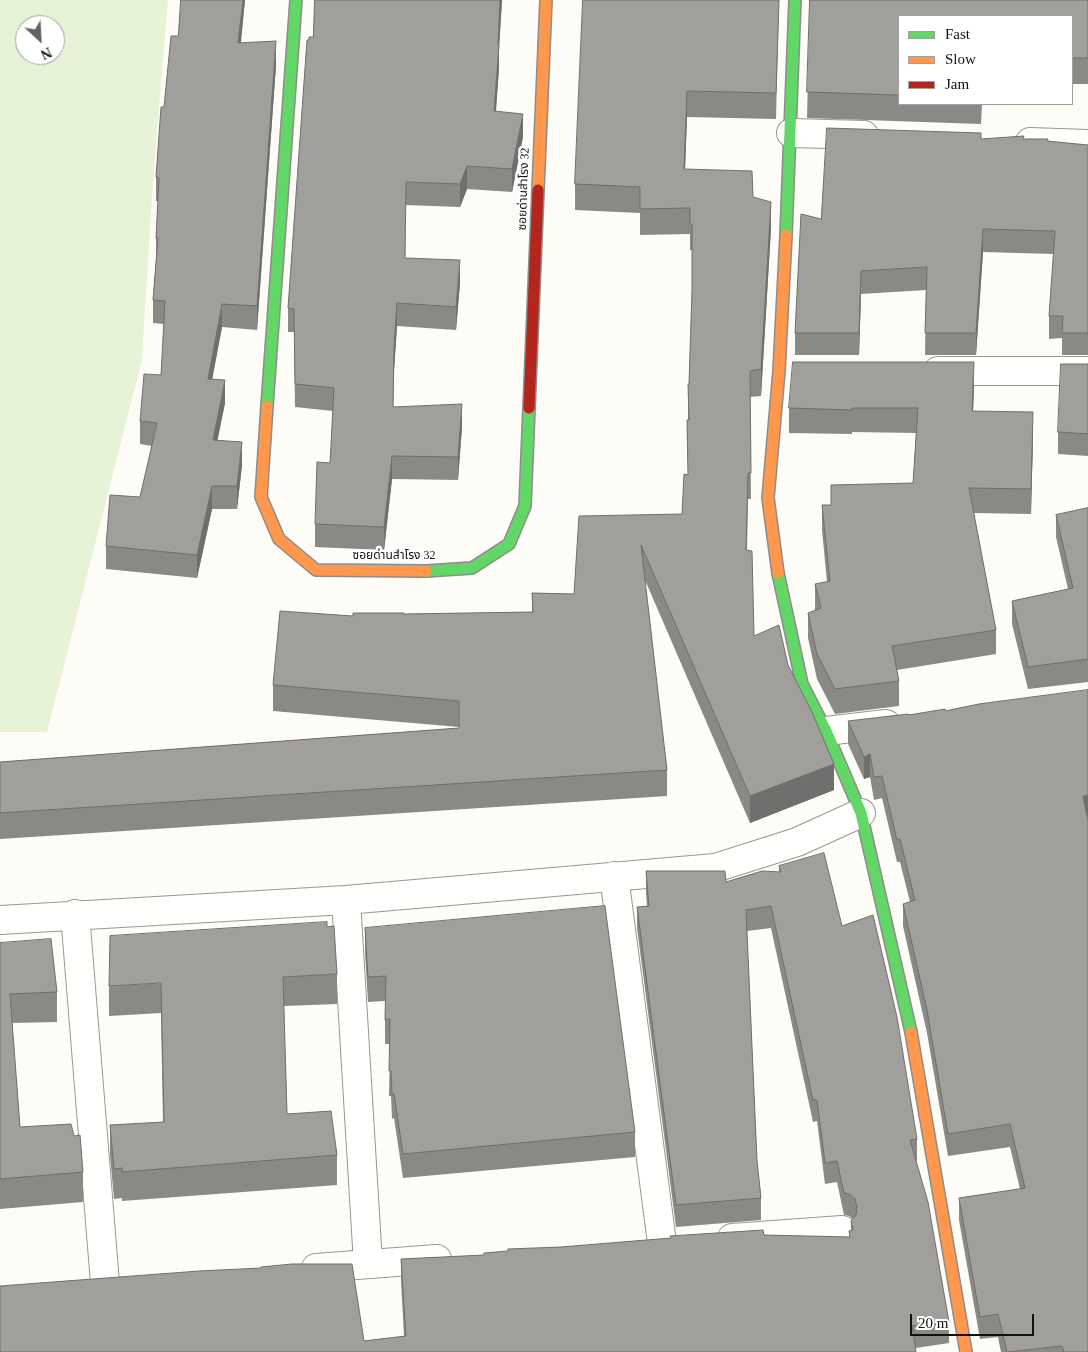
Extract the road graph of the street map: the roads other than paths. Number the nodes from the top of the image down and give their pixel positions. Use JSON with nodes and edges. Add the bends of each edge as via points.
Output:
{"nodes":[{"id":1,"x":296,"y":0,"type":"edge"},
{"id":2,"x":546,"y":0,"type":"edge"},
{"id":3,"x":795,"y":0,"type":"edge"},
{"id":4,"x":791,"y":132,"type":"junction"},
{"id":5,"x":890,"y":136,"type":"edge"},
{"id":6,"x":1009,"y":141,"type":"edge"},
{"id":7,"x":1088,"y":144,"type":"edge"},
{"id":8,"x":918,"y":371,"type":"edge"},
{"id":9,"x":1088,"y":371,"type":"edge"},
{"id":10,"x":912,"y":720,"type":"edge"},
{"id":11,"x":826,"y":731,"type":"junction"},
{"id":12,"x":861,"y":813,"type":"junction"},
{"id":13,"x":614,"y":876,"type":"junction"},
{"id":14,"x":346,"y":900,"type":"junction"},
{"id":15,"x":75,"y":914,"type":"junction"},
{"id":16,"x":0,"y":920,"type":"edge"},
{"id":17,"x":842,"y":1230,"type":"dead end"},
{"id":18,"x":466,"y":1257,"type":"edge"},
{"id":19,"x":368,"y":1264,"type":"junction"},
{"id":20,"x":290,"y":1270,"type":"edge"},
{"id":21,"x":134,"y":1281,"type":"edge"},
{"id":22,"x":105,"y":1283,"type":"junction"},
{"id":23,"x":76,"y":1285,"type":"edge"},
{"id":24,"x":966,"y":1352,"type":"edge"}],
"edges":[{"from":1,"to":2,"type":"street","name":"ซอยด่านสำโรง 32","via":[[261,497],[279,539],[316,570],[432,571],[472,568],[509,544],[525,506]]},
{"from":3,"to":4,"type":"street"},
{"from":4,"to":5,"type":"street"},
{"from":4,"to":11,"type":"street","via":[[789,371],[768,498],[779,581],[802,684]]},
{"from":6,"to":7,"type":"street"},
{"from":8,"to":9,"type":"street"},
{"from":10,"to":11,"type":"street"},
{"from":11,"to":12,"type":"street"},
{"from":12,"to":13,"type":"street","via":[[797,842],[715,868]]},
{"from":12,"to":24,"type":"street","via":[[912,1036]]},
{"from":13,"to":14,"type":"street"},
{"from":13,"to":17,"type":"street","via":[[652,1244]]},
{"from":14,"to":15,"type":"street"},
{"from":14,"to":19,"type":"street"},
{"from":15,"to":16,"type":"street"},
{"from":15,"to":22,"type":"street"},
{"from":18,"to":19,"type":"street"},
{"from":19,"to":20,"type":"street"},
{"from":21,"to":22,"type":"street"},
{"from":22,"to":23,"type":"street"}]}
